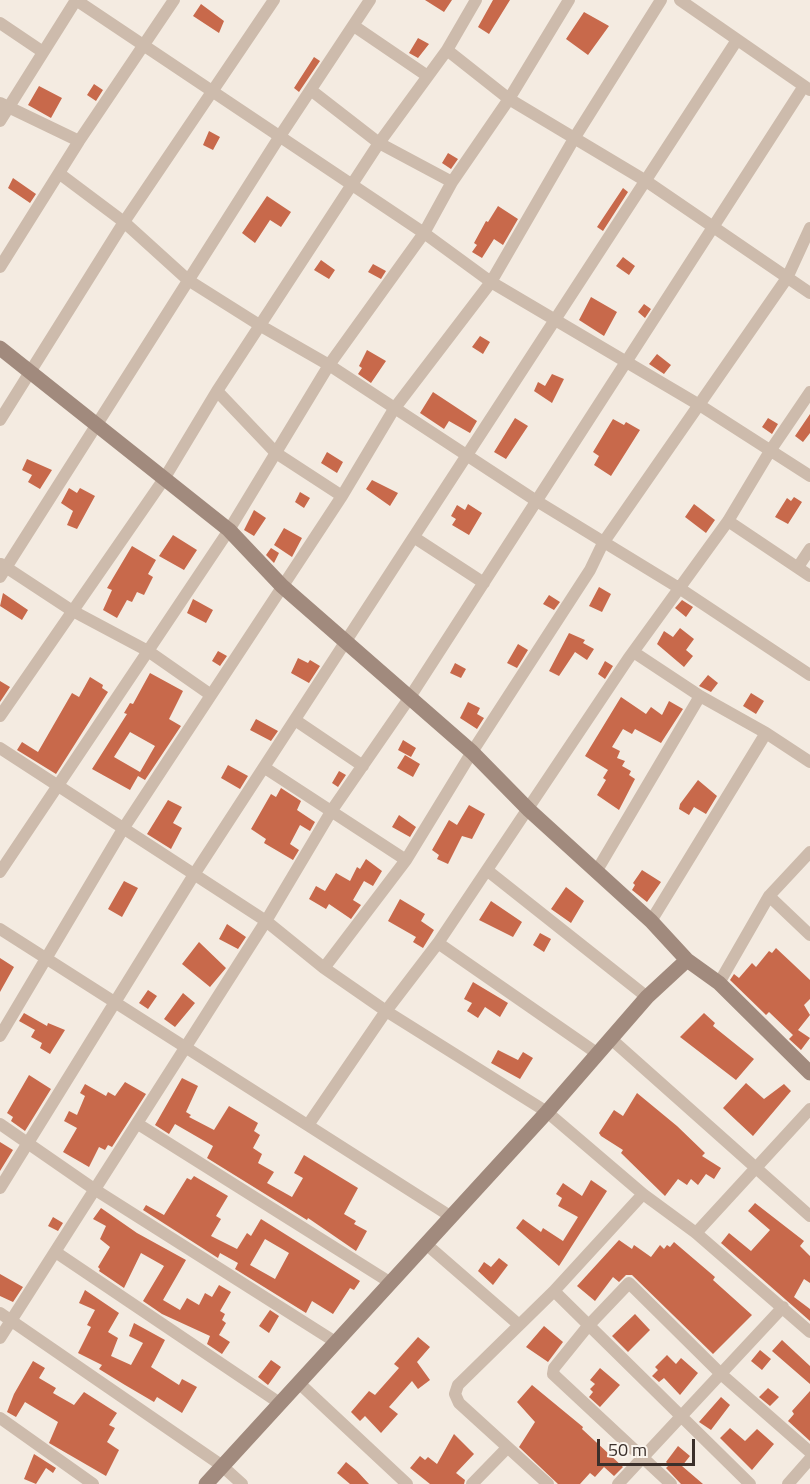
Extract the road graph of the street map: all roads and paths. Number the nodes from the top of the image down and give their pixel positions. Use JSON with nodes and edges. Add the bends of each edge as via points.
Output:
{"nodes":[{"id":1,"x":76,"y":0,"type":"edge"},
{"id":2,"x":174,"y":0,"type":"edge"},
{"id":3,"x":274,"y":0,"type":"edge"},
{"id":4,"x":370,"y":0,"type":"edge"},
{"id":5,"x":476,"y":0,"type":"edge"},
{"id":6,"x":569,"y":0,"type":"edge"},
{"id":7,"x":661,"y":0,"type":"edge"},
{"id":8,"x":680,"y":0,"type":"edge"},
{"id":9,"x":0,"y":23,"type":"edge"},
{"id":10,"x":354,"y":26,"type":"junction"},
{"id":11,"x":737,"y":40,"type":"junction"},
{"id":12,"x":145,"y":45,"type":"junction"},
{"id":13,"x":447,"y":50,"type":"junction"},
{"id":14,"x":43,"y":52,"type":"junction"},
{"id":15,"x":426,"y":75,"type":"junction"},
{"id":16,"x":807,"y":88,"type":"edge"},
{"id":17,"x":211,"y":90,"type":"junction"},
{"id":18,"x":312,"y":91,"type":"junction"},
{"id":19,"x":509,"y":99,"type":"junction"},
{"id":20,"x":4,"y":106,"type":"edge"},
{"id":21,"x":0,"y":121,"type":"edge"},
{"id":22,"x":280,"y":136,"type":"junction"},
{"id":23,"x":575,"y":137,"type":"junction"},
{"id":24,"x":79,"y":141,"type":"junction"},
{"id":25,"x":380,"y":143,"type":"junction"},
{"id":26,"x":60,"y":174,"type":"junction"},
{"id":27,"x":646,"y":181,"type":"junction"},
{"id":28,"x":452,"y":182,"type":"junction"},
{"id":29,"x":352,"y":187,"type":"junction"},
{"id":30,"x":124,"y":222,"type":"junction"},
{"id":31,"x":714,"y":226,"type":"junction"},
{"id":32,"x":810,"y":228,"type":"edge"},
{"id":33,"x":424,"y":233,"type":"junction"},
{"id":34,"x":0,"y":267,"type":"edge"},
{"id":35,"x":787,"y":278,"type":"junction"},
{"id":36,"x":188,"y":279,"type":"junction"},
{"id":37,"x":491,"y":282,"type":"junction"},
{"id":38,"x":810,"y":293,"type":"edge"},
{"id":39,"x":555,"y":320,"type":"junction"},
{"id":40,"x":261,"y":326,"type":"junction"},
{"id":41,"x":0,"y":348,"type":"edge"},
{"id":42,"x":626,"y":362,"type":"junction"},
{"id":43,"x":329,"y":365,"type":"junction"},
{"id":44,"x":30,"y":373,"type":"junction"},
{"id":45,"x":217,"y":390,"type":"junction"},
{"id":46,"x":810,"y":392,"type":"edge"},
{"id":47,"x":701,"y":405,"type":"junction"},
{"id":48,"x":394,"y":409,"type":"junction"},
{"id":49,"x":0,"y":420,"type":"edge"},
{"id":50,"x":96,"y":426,"type":"junction"},
{"id":51,"x":770,"y":451,"type":"junction"},
{"id":52,"x":276,"y":453,"type":"junction"},
{"id":53,"x":465,"y":454,"type":"junction"},
{"id":54,"x":810,"y":476,"type":"edge"},
{"id":55,"x":164,"y":479,"type":"junction"},
{"id":56,"x":342,"y":496,"type":"junction"},
{"id":57,"x":535,"y":500,"type":"junction"},
{"id":58,"x":728,"y":521,"type":"junction"},
{"id":59,"x":229,"y":530,"type":"junction"},
{"id":60,"x":415,"y":538,"type":"junction"},
{"id":61,"x":603,"y":543,"type":"junction"},
{"id":62,"x":810,"y":549,"type":"edge"},
{"id":63,"x":798,"y":567,"type":"junction"},
{"id":64,"x":2,"y":569,"type":"edge"},
{"id":65,"x":810,"y":576,"type":"edge"},
{"id":66,"x":483,"y":583,"type":"junction"},
{"id":67,"x":282,"y":586,"type":"junction"},
{"id":68,"x":680,"y":588,"type":"junction"},
{"id":69,"x":71,"y":610,"type":"junction"},
{"id":70,"x":346,"y":642,"type":"junction"},
{"id":71,"x":148,"y":651,"type":"junction"},
{"id":72,"x":635,"y":652,"type":"junction"},
{"id":73,"x":810,"y":675,"type":"edge"},
{"id":74,"x":211,"y":695,"type":"junction"},
{"id":75,"x":700,"y":696,"type":"junction"},
{"id":76,"x":410,"y":697,"type":"junction"},
{"id":77,"x":0,"y":716,"type":"edge"},
{"id":78,"x":295,"y":720,"type":"junction"},
{"id":79,"x":766,"y":733,"type":"junction"},
{"id":80,"x":0,"y":748,"type":"edge"},
{"id":81,"x":472,"y":752,"type":"junction"},
{"id":82,"x":810,"y":762,"type":"edge"},
{"id":83,"x":363,"y":766,"type":"junction"},
{"id":84,"x":265,"y":768,"type":"junction"},
{"id":85,"x":57,"y":788,"type":"junction"},
{"id":86,"x":332,"y":810,"type":"junction"},
{"id":87,"x":529,"y":810,"type":"junction"},
{"id":88,"x":123,"y":829,"type":"junction"},
{"id":89,"x":810,"y":852,"type":"edge"},
{"id":90,"x":406,"y":860,"type":"junction"},
{"id":91,"x":488,"y":870,"type":"junction"},
{"id":92,"x":0,"y":872,"type":"edge"},
{"id":93,"x":596,"y":872,"type":"junction"},
{"id":94,"x":195,"y":873,"type":"junction"},
{"id":95,"x":769,"y":896,"type":"junction"},
{"id":96,"x":266,"y":921,"type":"junction"},
{"id":97,"x":651,"y":921,"type":"junction"},
{"id":98,"x":0,"y":929,"type":"edge"},
{"id":99,"x":810,"y":935,"type":"edge"},
{"id":100,"x":438,"y":943,"type":"junction"},
{"id":101,"x":47,"y":960,"type":"junction"},
{"id":102,"x":687,"y":960,"type":"junction"},
{"id":103,"x":324,"y":968,"type":"junction"},
{"id":104,"x":719,"y":983,"type":"junction"},
{"id":105,"x":647,"y":997,"type":"junction"},
{"id":106,"x":114,"y":1001,"type":"junction"},
{"id":107,"x":386,"y":1011,"type":"junction"},
{"id":108,"x":0,"y":1036,"type":"edge"},
{"id":109,"x":610,"y":1038,"type":"junction"},
{"id":110,"x":186,"y":1047,"type":"junction"},
{"id":111,"x":598,"y":1054,"type":"junction"},
{"id":112,"x":810,"y":1072,"type":"edge"},
{"id":113,"x":810,"y":1109,"type":"edge"},
{"id":114,"x":547,"y":1112,"type":"junction"},
{"id":115,"x":0,"y":1124,"type":"edge"},
{"id":116,"x":138,"y":1124,"type":"junction"},
{"id":117,"x":308,"y":1125,"type":"junction"},
{"id":118,"x":30,"y":1143,"type":"junction"},
{"id":119,"x":755,"y":1169,"type":"junction"},
{"id":120,"x":0,"y":1188,"type":"edge"},
{"id":121,"x":94,"y":1190,"type":"junction"},
{"id":122,"x":643,"y":1194,"type":"junction"},
{"id":123,"x":450,"y":1216,"type":"junction"},
{"id":124,"x":810,"y":1216,"type":"edge"},
{"id":125,"x":696,"y":1233,"type":"junction"},
{"id":126,"x":426,"y":1244,"type":"junction"},
{"id":127,"x":57,"y":1253,"type":"junction"},
{"id":128,"x":391,"y":1283,"type":"junction"},
{"id":129,"x":555,"y":1291,"type":"junction"},
{"id":130,"x":783,"y":1307,"type":"junction"},
{"id":131,"x":0,"y":1313,"type":"edge"},
{"id":132,"x":11,"y":1320,"type":"junction"},
{"id":133,"x":518,"y":1324,"type":"junction"},
{"id":134,"x":588,"y":1326,"type":"junction"},
{"id":135,"x":810,"y":1332,"type":"edge"},
{"id":136,"x":0,"y":1338,"type":"edge"},
{"id":137,"x":337,"y":1343,"type":"junction"},
{"id":138,"x":721,"y":1374,"type":"junction"},
{"id":139,"x":300,"y":1384,"type":"junction"},
{"id":140,"x":281,"y":1404,"type":"junction"},
{"id":141,"x":681,"y":1417,"type":"junction"},
{"id":142,"x":0,"y":1418,"type":"edge"},
{"id":143,"x":507,"y":1448,"type":"junction"},
{"id":144,"x":810,"y":1452,"type":"edge"},
{"id":145,"x":643,"y":1458,"type":"junction"},
{"id":146,"x":810,"y":1459,"type":"edge"},
{"id":147,"x":221,"y":1465,"type":"junction"},
{"id":148,"x":93,"y":1484,"type":"edge"},
{"id":149,"x":206,"y":1484,"type":"edge"},
{"id":150,"x":242,"y":1484,"type":"edge"},
{"id":151,"x":407,"y":1484,"type":"edge"},
{"id":152,"x":472,"y":1484,"type":"edge"},
{"id":153,"x":548,"y":1484,"type":"edge"},
{"id":154,"x":618,"y":1484,"type":"edge"},
{"id":155,"x":671,"y":1484,"type":"edge"},
{"id":156,"x":750,"y":1484,"type":"edge"},
{"id":157,"x":788,"y":1484,"type":"edge"}],
"edges":[{"from":1,"to":12,"type":"street"},
{"from":1,"to":14,"type":"street"},
{"from":2,"to":12,"type":"street"},
{"from":3,"to":17,"type":"street"},
{"from":4,"to":10,"type":"street"},
{"from":5,"to":13,"type":"street"},
{"from":6,"to":19,"type":"street"},
{"from":7,"to":23,"type":"street"},
{"from":8,"to":11,"type":"street"},
{"from":9,"to":14,"type":"street"},
{"from":10,"to":15,"type":"street"},
{"from":10,"to":18,"type":"street"},
{"from":11,"to":16,"type":"street"},
{"from":11,"to":27,"type":"street"},
{"from":12,"to":17,"type":"street"},
{"from":12,"to":24,"type":"street"},
{"from":13,"to":15,"type":"street"},
{"from":13,"to":19,"type":"street"},
{"from":14,"to":20,"type":"street"},
{"from":15,"to":25,"type":"street"},
{"from":16,"to":31,"type":"street"},
{"from":17,"to":22,"type":"street"},
{"from":17,"to":30,"type":"street"},
{"from":18,"to":22,"type":"street"},
{"from":18,"to":25,"type":"street"},
{"from":19,"to":23,"type":"street"},
{"from":19,"to":28,"type":"street"},
{"from":20,"to":21,"type":"street"},
{"from":20,"to":24,"type":"street"},
{"from":22,"to":29,"type":"street"},
{"from":22,"to":36,"type":"street"},
{"from":23,"to":27,"type":"street"},
{"from":23,"to":37,"type":"street"},
{"from":24,"to":26,"type":"street"},
{"from":25,"to":28,"type":"street"},
{"from":25,"to":29,"type":"street"},
{"from":26,"to":30,"type":"street"},
{"from":26,"to":34,"type":"street"},
{"from":27,"to":31,"type":"street"},
{"from":27,"to":39,"type":"street"},
{"from":28,"to":33,"type":"street"},
{"from":29,"to":33,"type":"street"},
{"from":29,"to":40,"type":"street"},
{"from":30,"to":36,"type":"street"},
{"from":30,"to":44,"type":"street"},
{"from":31,"to":35,"type":"street"},
{"from":31,"to":42,"type":"street"},
{"from":32,"to":35,"type":"street"},
{"from":33,"to":37,"type":"street"},
{"from":33,"to":43,"type":"street"},
{"from":35,"to":38,"type":"street"},
{"from":35,"to":47,"type":"street"},
{"from":36,"to":40,"type":"street"},
{"from":36,"to":50,"type":"street"},
{"from":37,"to":39,"type":"street"},
{"from":37,"to":48,"type":"street"},
{"from":39,"to":42,"type":"street"},
{"from":39,"to":53,"type":"street"},
{"from":40,"to":43,"type":"street"},
{"from":40,"to":45,"type":"street"},
{"from":41,"to":44,"type":"street"},
{"from":42,"to":47,"type":"street"},
{"from":42,"to":57,"type":"street"},
{"from":43,"to":48,"type":"street"},
{"from":43,"to":52,"type":"street"},
{"from":44,"to":49,"type":"street"},
{"from":44,"to":50,"type":"street"},
{"from":45,"to":52,"type":"street"},
{"from":45,"to":55,"type":"street"},
{"from":46,"to":51,"type":"street"},
{"from":47,"to":51,"type":"street"},
{"from":47,"to":61,"type":"street"},
{"from":48,"to":53,"type":"street"},
{"from":48,"to":56,"type":"street"},
{"from":50,"to":55,"type":"street"},
{"from":50,"to":64,"type":"street"},
{"from":51,"to":54,"type":"street"},
{"from":51,"to":58,"type":"street"},
{"from":52,"to":56,"type":"street"},
{"from":52,"to":59,"type":"street"},
{"from":53,"to":57,"type":"street"},
{"from":53,"to":60,"type":"street"},
{"from":55,"to":59,"type":"street"},
{"from":55,"to":69,"type":"street"},
{"from":56,"to":67,"type":"street"},
{"from":57,"to":61,"type":"street"},
{"from":57,"to":66,"type":"street"},
{"from":58,"to":63,"type":"street"},
{"from":58,"to":68,"type":"street"},
{"from":59,"to":67,"type":"street"},
{"from":59,"to":71,"type":"street"},
{"from":60,"to":66,"type":"street"},
{"from":60,"to":70,"type":"street"},
{"from":61,"to":68,"type":"street"},
{"from":61,"to":81,"type":"street","via":[[590,570]]},
{"from":62,"to":63,"type":"street"},
{"from":63,"to":65,"type":"street"},
{"from":64,"to":69,"type":"street"},
{"from":66,"to":76,"type":"street"},
{"from":67,"to":70,"type":"street"},
{"from":67,"to":74,"type":"street"},
{"from":68,"to":72,"type":"street"},
{"from":68,"to":73,"type":"street"},
{"from":69,"to":71,"type":"street"},
{"from":69,"to":77,"type":"street"},
{"from":70,"to":76,"type":"street"},
{"from":70,"to":78,"type":"street"},
{"from":71,"to":74,"type":"street"},
{"from":71,"to":85,"type":"street"},
{"from":72,"to":75,"type":"street"},
{"from":72,"to":87,"type":"street"},
{"from":74,"to":88,"type":"street"},
{"from":75,"to":79,"type":"street"},
{"from":75,"to":93,"type":"street"},
{"from":76,"to":81,"type":"street"},
{"from":76,"to":83,"type":"street"},
{"from":78,"to":83,"type":"street"},
{"from":78,"to":84,"type":"street"},
{"from":79,"to":82,"type":"street"},
{"from":79,"to":97,"type":"street"},
{"from":80,"to":85,"type":"street"},
{"from":81,"to":87,"type":"street"},
{"from":81,"to":90,"type":"street"},
{"from":83,"to":86,"type":"street"},
{"from":84,"to":86,"type":"street"},
{"from":84,"to":94,"type":"street"},
{"from":85,"to":88,"type":"street"},
{"from":85,"to":92,"type":"street"},
{"from":86,"to":90,"type":"street"},
{"from":86,"to":96,"type":"street"},
{"from":87,"to":91,"type":"street"},
{"from":87,"to":93,"type":"street"},
{"from":88,"to":94,"type":"street"},
{"from":88,"to":101,"type":"street"},
{"from":89,"to":95,"type":"street"},
{"from":90,"to":103,"type":"street"},
{"from":91,"to":100,"type":"street"},
{"from":91,"to":105,"type":"street"},
{"from":93,"to":97,"type":"street"},
{"from":94,"to":96,"type":"street"},
{"from":94,"to":106,"type":"street"},
{"from":95,"to":99,"type":"street"},
{"from":95,"to":104,"type":"street"},
{"from":96,"to":103,"type":"street"},
{"from":96,"to":110,"type":"street"},
{"from":97,"to":102,"type":"street"},
{"from":98,"to":101,"type":"street"},
{"from":100,"to":107,"type":"street"},
{"from":100,"to":111,"type":"street"},
{"from":101,"to":106,"type":"street"},
{"from":101,"to":108,"type":"street"},
{"from":102,"to":104,"type":"street"},
{"from":102,"to":105,"type":"street"},
{"from":103,"to":107,"type":"street"},
{"from":104,"to":112,"type":"street"},
{"from":105,"to":109,"type":"street"},
{"from":106,"to":110,"type":"street"},
{"from":106,"to":118,"type":"street"},
{"from":107,"to":114,"type":"street"},
{"from":107,"to":117,"type":"street"},
{"from":109,"to":111,"type":"street"},
{"from":109,"to":119,"type":"street"},
{"from":110,"to":116,"type":"street"},
{"from":110,"to":117,"type":"street"},
{"from":111,"to":114,"type":"street"},
{"from":113,"to":119,"type":"street"},
{"from":114,"to":122,"type":"street"},
{"from":114,"to":123,"type":"street"},
{"from":115,"to":118,"type":"street"},
{"from":116,"to":121,"type":"street"},
{"from":116,"to":128,"type":"street"},
{"from":117,"to":123,"type":"street"},
{"from":118,"to":120,"type":"street"},
{"from":118,"to":121,"type":"street"},
{"from":119,"to":124,"type":"street"},
{"from":119,"to":125,"type":"street"},
{"from":121,"to":127,"type":"street"},
{"from":121,"to":137,"type":"street"},
{"from":122,"to":125,"type":"street"},
{"from":122,"to":129,"type":"street"},
{"from":123,"to":126,"type":"street"},
{"from":125,"to":130,"type":"street"},
{"from":126,"to":128,"type":"street"},
{"from":126,"to":133,"type":"street"},
{"from":127,"to":132,"type":"street"},
{"from":127,"to":140,"type":"street"},
{"from":128,"to":137,"type":"street"},
{"from":129,"to":133,"type":"street"},
{"from":129,"to":134,"type":"street"},
{"from":130,"to":135,"type":"street"},
{"from":130,"to":138,"type":"street"},
{"from":131,"to":132,"type":"street"},
{"from":132,"to":136,"type":"street"},
{"from":132,"to":147,"type":"street"},
{"from":133,"to":143,"type":"street","via":[[458,1384],[455,1394],[459,1403]]},
{"from":134,"to":138,"type":"street","via":[[629,1283]]},
{"from":134,"to":141,"type":"street"},
{"from":134,"to":145,"type":"street","via":[[553,1374]]},
{"from":137,"to":139,"type":"street"},
{"from":138,"to":141,"type":"street"},
{"from":138,"to":144,"type":"street"},
{"from":139,"to":140,"type":"street"},
{"from":139,"to":151,"type":"street"},
{"from":140,"to":147,"type":"street"},
{"from":141,"to":145,"type":"street"},
{"from":141,"to":156,"type":"street"},
{"from":142,"to":148,"type":"street"},
{"from":143,"to":152,"type":"street"},
{"from":143,"to":153,"type":"street"},
{"from":145,"to":154,"type":"street"},
{"from":145,"to":155,"type":"street"},
{"from":146,"to":157,"type":"street"},
{"from":147,"to":149,"type":"street"},
{"from":147,"to":150,"type":"street"}]}
